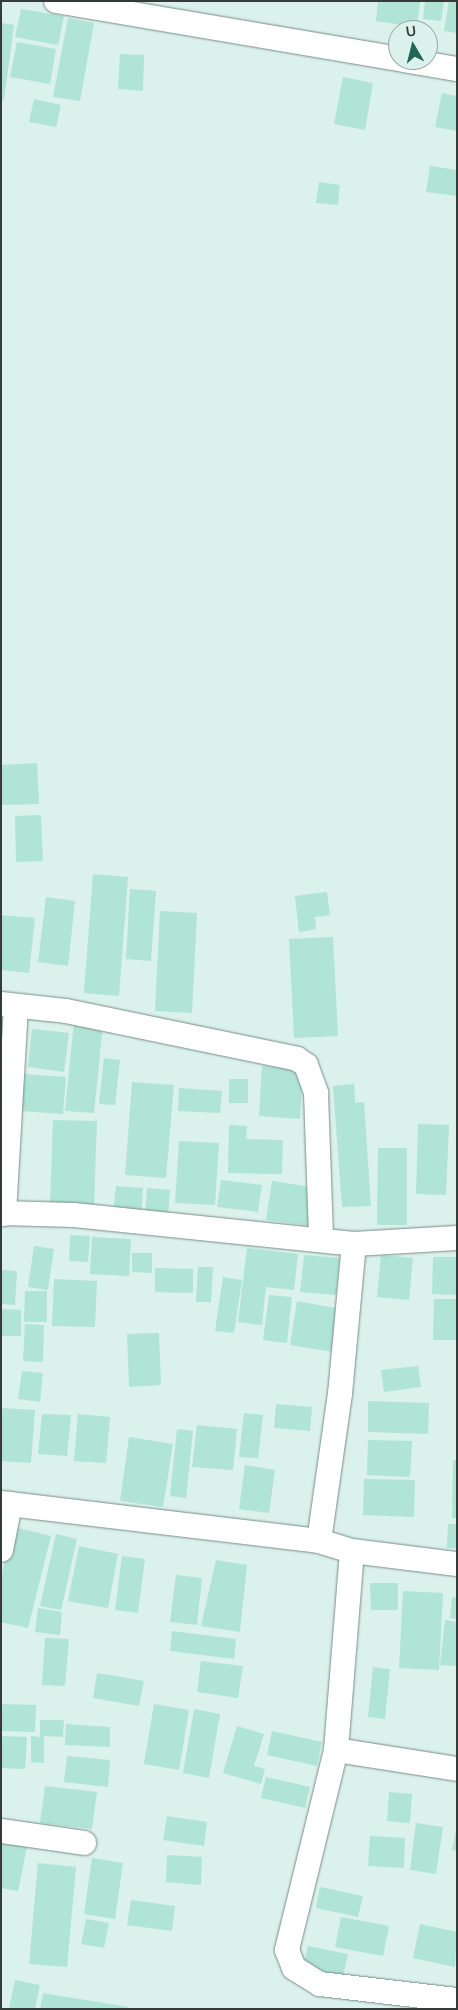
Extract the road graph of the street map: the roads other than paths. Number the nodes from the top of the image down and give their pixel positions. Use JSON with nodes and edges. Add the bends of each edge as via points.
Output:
{"nodes":[{"id":1,"x":56,"y":1,"type":"edge"},
{"id":2,"x":388,"y":57,"type":"edge"},
{"id":3,"x":438,"y":66,"type":"edge"},
{"id":4,"x":457,"y":69,"type":"edge"},
{"id":5,"x":9,"y":1005,"type":"edge"},
{"id":6,"x":2,"y":1213,"type":"edge"},
{"id":7,"x":457,"y":1238,"type":"edge"},
{"id":8,"x":321,"y":1239,"type":"junction"},
{"id":9,"x":354,"y":1244,"type":"junction"},
{"id":10,"x":6,"y":1504,"type":"edge"},
{"id":11,"x":319,"y":1541,"type":"junction"},
{"id":12,"x":1,"y":1550,"type":"edge"},
{"id":13,"x":352,"y":1551,"type":"junction"},
{"id":14,"x":457,"y":1564,"type":"edge"},
{"id":15,"x":336,"y":1750,"type":"junction"},
{"id":16,"x":457,"y":1769,"type":"edge"},
{"id":17,"x":1,"y":1831,"type":"edge"},
{"id":18,"x":84,"y":1842,"type":"dead end"},
{"id":19,"x":457,"y":2000,"type":"edge"}],
"edges":[{"from":1,"to":2,"type":"street"},
{"from":3,"to":4,"type":"street"},
{"from":5,"to":6,"type":"street"},
{"from":5,"to":8,"type":"street","via":[[66,1011],[297,1058],[306,1065],[316,1093]]},
{"from":6,"to":8,"type":"street","via":[[74,1215]]},
{"from":7,"to":9,"type":"street"},
{"from":8,"to":9,"type":"street"},
{"from":9,"to":11,"type":"street","via":[[340,1394]]},
{"from":10,"to":11,"type":"street"},
{"from":10,"to":12,"type":"street"},
{"from":11,"to":13,"type":"street"},
{"from":13,"to":14,"type":"street"},
{"from":13,"to":15,"type":"street"},
{"from":15,"to":16,"type":"street"},
{"from":15,"to":19,"type":"street","via":[[287,1950],[294,1968],[320,1984]]},
{"from":17,"to":18,"type":"street"}]}
